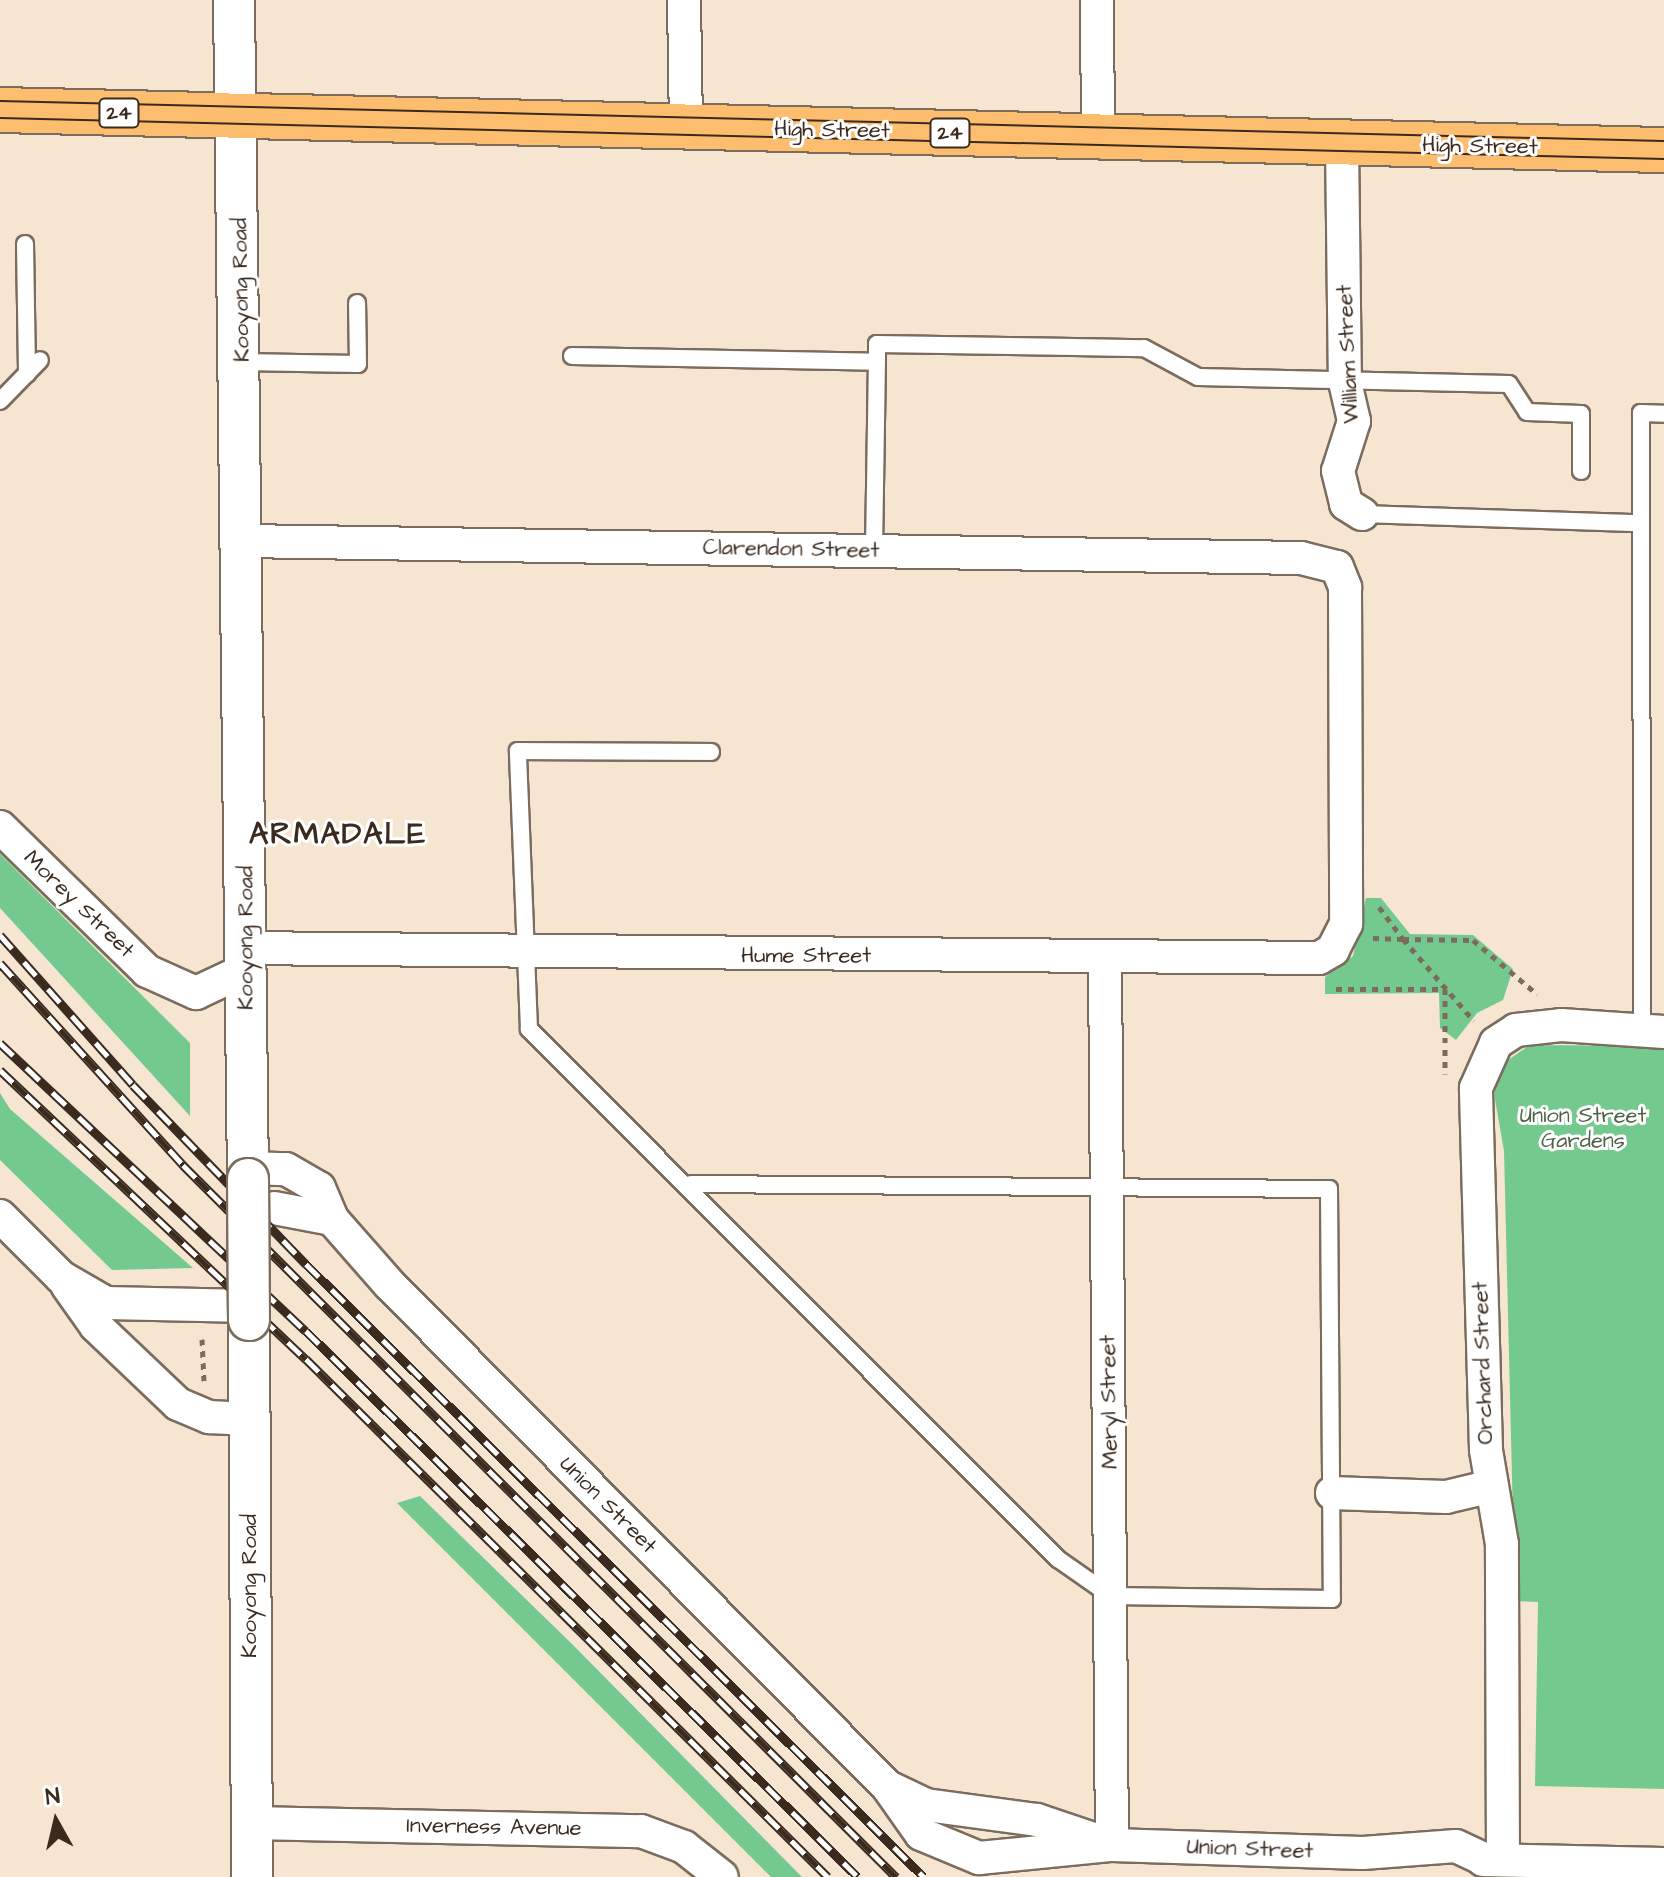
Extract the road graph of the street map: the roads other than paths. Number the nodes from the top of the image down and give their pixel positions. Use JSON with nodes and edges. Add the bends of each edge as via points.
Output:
{"nodes":[{"id":1,"x":234,"y":0,"type":"edge"},
{"id":2,"x":684,"y":0,"type":"edge"},
{"id":3,"x":1097,"y":0,"type":"edge"},
{"id":4,"x":0,"y":110,"type":"edge"},
{"id":5,"x":237,"y":116,"type":"junction"},
{"id":6,"x":686,"y":127,"type":"junction"},
{"id":7,"x":1098,"y":137,"type":"junction"},
{"id":8,"x":1342,"y":143,"type":"junction"},
{"id":9,"x":1664,"y":150,"type":"edge"},
{"id":10,"x":25,"y":244,"type":"dead end"},
{"id":11,"x":357,"y":303,"type":"dead end"},
{"id":12,"x":572,"y":356,"type":"dead end"},
{"id":13,"x":40,"y":360,"type":"dead end"},
{"id":14,"x":241,"y":362,"type":"junction"},
{"id":15,"x":877,"y":362,"type":"junction"},
{"id":16,"x":27,"y":374,"type":"junction"},
{"id":17,"x":1345,"y":382,"type":"junction"},
{"id":18,"x":0,"y":401,"type":"edge"},
{"id":19,"x":1664,"y":414,"type":"edge"},
{"id":20,"x":1581,"y":471,"type":"dead end"},
{"id":21,"x":1362,"y":514,"type":"joint"},
{"id":22,"x":1639,"y":523,"type":"junction"},
{"id":23,"x":243,"y":541,"type":"junction"},
{"id":24,"x":874,"y":550,"type":"junction"},
{"id":25,"x":711,"y":752,"type":"dead end"},
{"id":26,"x":0,"y":827,"type":"edge"},
{"id":27,"x":1352,"y":931,"type":"joint"},
{"id":28,"x":523,"y":954,"type":"junction"},
{"id":29,"x":247,"y":958,"type":"junction"},
{"id":30,"x":1105,"y":959,"type":"junction"},
{"id":31,"x":1653,"y":1032,"type":"edge"},
{"id":32,"x":691,"y":1184,"type":"junction"},
{"id":33,"x":257,"y":1185,"type":"junction"},
{"id":34,"x":1106,"y":1185,"type":"junction"},
{"id":35,"x":0,"y":1216,"type":"edge"},
{"id":36,"x":332,"y":1219,"type":"junction"},
{"id":37,"x":61,"y":1277,"type":"junction"},
{"id":38,"x":244,"y":1311,"type":"junction"},
{"id":39,"x":249,"y":1419,"type":"junction"},
{"id":40,"x":1492,"y":1486,"type":"junction"},
{"id":41,"x":1332,"y":1493,"type":"junction"},
{"id":42,"x":1111,"y":1596,"type":"junction"},
{"id":43,"x":888,"y":1787,"type":"junction"},
{"id":44,"x":252,"y":1823,"type":"junction"},
{"id":45,"x":1112,"y":1845,"type":"junction"},
{"id":46,"x":1494,"y":1860,"type":"junction"},
{"id":47,"x":1371,"y":1861,"type":"edge"},
{"id":48,"x":1664,"y":1864,"type":"edge"},
{"id":49,"x":252,"y":1877,"type":"edge"},
{"id":50,"x":722,"y":1877,"type":"edge"}],
"edges":[{"from":1,"to":5,"type":"street","name":"Kooyong Road"},
{"from":2,"to":6,"type":"street"},
{"from":3,"to":7,"type":"street"},
{"from":4,"to":5,"type":"main road","name":"High Street","number":"24"},
{"from":5,"to":6,"type":"main road","name":"High Street","number":"24"},
{"from":5,"to":14,"type":"street","name":"Kooyong Road"},
{"from":6,"to":7,"type":"main road","name":"High Street","number":"24"},
{"from":7,"to":8,"type":"main road","name":"High Street","number":"24"},
{"from":8,"to":9,"type":"main road","name":"High Street","number":"24"},
{"from":8,"to":17,"type":"street","name":"William Street"},
{"from":10,"to":16,"type":"lane"},
{"from":11,"to":14,"type":"lane","via":[[358,364]]},
{"from":12,"to":15,"type":"lane"},
{"from":13,"to":16,"type":"lane"},
{"from":14,"to":23,"type":"street","name":"Kooyong Road"},
{"from":15,"to":17,"type":"lane","via":[[877,344],[1144,348],[1198,377]]},
{"from":15,"to":24,"type":"lane"},
{"from":16,"to":18,"type":"lane"},
{"from":17,"to":20,"type":"lane","via":[[1509,384],[1527,412],[1581,414]]},
{"from":17,"to":21,"type":"street","name":"William Street","via":[[1354,421],[1338,471],[1346,504]]},
{"from":19,"to":22,"type":"lane","via":[[1641,413]]},
{"from":21,"to":22,"type":"lane","name":"William Street"},
{"from":22,"to":31,"type":"lane"},
{"from":23,"to":24,"type":"street","name":"Clarendon Street"},
{"from":23,"to":29,"type":"street","name":"Kooyong Road"},
{"from":24,"to":27,"type":"street","name":"Clarendon Street","via":[[1301,558],[1337,567],[1345,587]]},
{"from":25,"to":28,"type":"lane","via":[[518,751]]},
{"from":26,"to":29,"type":"street","name":"Morey Street","via":[[147,971],[196,993]]},
{"from":27,"to":30,"type":"street","name":"Hume Street","via":[[1333,950],[1302,960]]},
{"from":28,"to":29,"type":"street","name":"Hume Street"},
{"from":28,"to":30,"type":"street","name":"Hume Street"},
{"from":28,"to":32,"type":"lane","via":[[529,1029]]},
{"from":29,"to":33,"type":"street","name":"Kooyong Road"},
{"from":30,"to":34,"type":"street","name":"Meryl Street"},
{"from":31,"to":40,"type":"street","name":"Orchard Street","via":[[1534,1025],[1496,1043],[1481,1065],[1481,1358]]},
{"from":32,"to":34,"type":"lane"},
{"from":32,"to":42,"type":"lane","via":[[1058,1559]]},
{"from":33,"to":36,"type":"street"},
{"from":33,"to":36,"type":"street","name":"Union Street","via":[[309,1179]]},
{"from":33,"to":38,"type":"street","name":"Kooyong Road","bridge":true},
{"from":34,"to":41,"type":"lane","via":[[1329,1189]]},
{"from":34,"to":42,"type":"street","name":"Meryl Street"},
{"from":35,"to":37,"type":"street"},
{"from":36,"to":43,"type":"street","name":"Union Street"},
{"from":37,"to":38,"type":"street","via":[[120,1307]]},
{"from":37,"to":39,"type":"street","via":[[96,1326],[178,1404],[209,1417]]},
{"from":38,"to":39,"type":"street","name":"Kooyong Road"},
{"from":39,"to":44,"type":"street","name":"Kooyong Road"},
{"from":40,"to":41,"type":"street","via":[[1446,1497]]},
{"from":40,"to":46,"type":"street","name":"Orchard Street","via":[[1502,1544]]},
{"from":41,"to":42,"type":"lane","via":[[1332,1599]]},
{"from":42,"to":45,"type":"street","name":"Meryl Street"},
{"from":43,"to":45,"type":"street","name":"Union Street","via":[[926,1805],[1037,1820]]},
{"from":43,"to":45,"type":"street","name":"Union Street","via":[[921,1834],[966,1855],[995,1859]]},
{"from":44,"to":49,"type":"street","name":"Kooyong Road"},
{"from":44,"to":50,"type":"street","name":"Inverness Avenue","via":[[641,1831],[684,1847]]},
{"from":45,"to":47,"type":"street","name":"Union Street"},
{"from":46,"to":47,"type":"street","name":"Union Street","via":[[1429,1865]]},
{"from":46,"to":48,"type":"street","name":"Union Street"}]}
